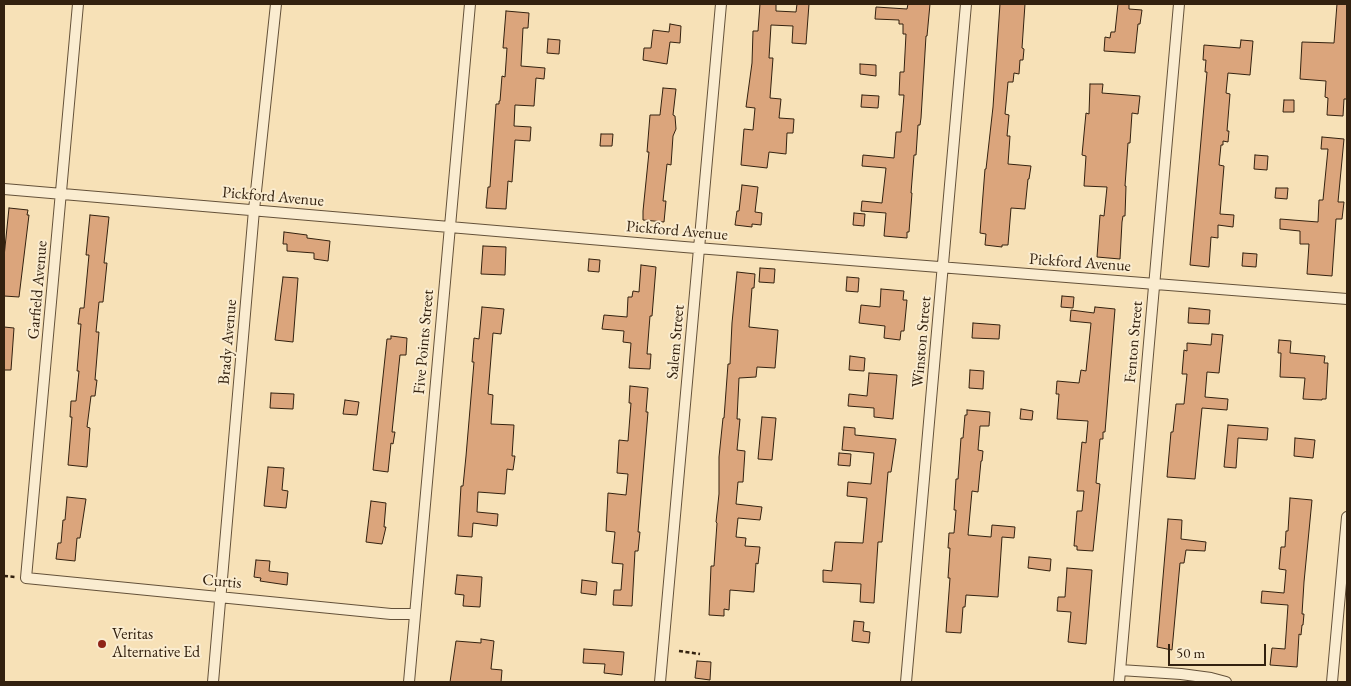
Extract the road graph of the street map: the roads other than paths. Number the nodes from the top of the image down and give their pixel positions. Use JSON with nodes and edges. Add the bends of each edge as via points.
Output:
{"nodes":[{"id":1,"x":78,"y":4,"type":"edge"},
{"id":2,"x":276,"y":4,"type":"edge"},
{"id":3,"x":470,"y":4,"type":"edge"},
{"id":4,"x":721,"y":4,"type":"edge"},
{"id":5,"x":966,"y":4,"type":"edge"},
{"id":6,"x":1179,"y":4,"type":"edge"},
{"id":7,"x":4,"y":189,"type":"edge"},
{"id":8,"x":61,"y":193,"type":"junction"},
{"id":9,"x":254,"y":210,"type":"junction"},
{"id":10,"x":449,"y":227,"type":"junction"},
{"id":11,"x":699,"y":248,"type":"junction"},
{"id":12,"x":943,"y":267,"type":"junction"},
{"id":13,"x":1154,"y":284,"type":"junction"},
{"id":14,"x":1347,"y":299,"type":"edge"},
{"id":15,"x":1347,"y":517,"type":"edge"},
{"id":16,"x":26,"y":578,"type":"joint"},
{"id":17,"x":220,"y":597,"type":"junction"},
{"id":18,"x":415,"y":614,"type":"junction"},
{"id":19,"x":1120,"y":670,"type":"junction"},
{"id":20,"x":213,"y":682,"type":"edge"},
{"id":21,"x":409,"y":682,"type":"edge"},
{"id":22,"x":660,"y":682,"type":"edge"},
{"id":23,"x":906,"y":682,"type":"edge"},
{"id":24,"x":1118,"y":682,"type":"edge"},
{"id":25,"x":1226,"y":682,"type":"edge"},
{"id":26,"x":1332,"y":682,"type":"edge"}],
"edges":[{"from":1,"to":8,"type":"street","name":"Garfield Avenue"},
{"from":2,"to":9,"type":"street","name":"Brady Avenue"},
{"from":3,"to":10,"type":"street","name":"Five Points Street"},
{"from":4,"to":11,"type":"street","name":"Salem Street"},
{"from":5,"to":12,"type":"street","name":"Winston Street"},
{"from":6,"to":13,"type":"street","name":"Fenton Street"},
{"from":7,"to":8,"type":"street","name":"Pickford Avenue"},
{"from":8,"to":9,"type":"street","name":"Pickford Avenue"},
{"from":8,"to":16,"type":"street","name":"Garfield Avenue"},
{"from":9,"to":10,"type":"street","name":"Pickford Avenue"},
{"from":9,"to":17,"type":"street","name":"Brady Avenue"},
{"from":10,"to":11,"type":"street","name":"Pickford Avenue"},
{"from":10,"to":18,"type":"street","name":"Five Points Street"},
{"from":11,"to":12,"type":"street","name":"Pickford Avenue"},
{"from":11,"to":22,"type":"street","name":"Salem Street"},
{"from":12,"to":13,"type":"street","name":"Pickford Avenue"},
{"from":12,"to":23,"type":"street","name":"Winston Street"},
{"from":13,"to":14,"type":"street","name":"Pickford Avenue"},
{"from":13,"to":19,"type":"street","name":"Fenton Street"},
{"from":15,"to":26,"type":"street"},
{"from":16,"to":17,"type":"street","name":"Curtis"},
{"from":17,"to":18,"type":"street","name":"Curtis"},
{"from":17,"to":20,"type":"street","name":"Brady Avenue"},
{"from":18,"to":21,"type":"street","name":"Five Points Street"},
{"from":19,"to":24,"type":"street","name":"Fenton Street"},
{"from":19,"to":25,"type":"street","via":[[1181,674]]}]}
